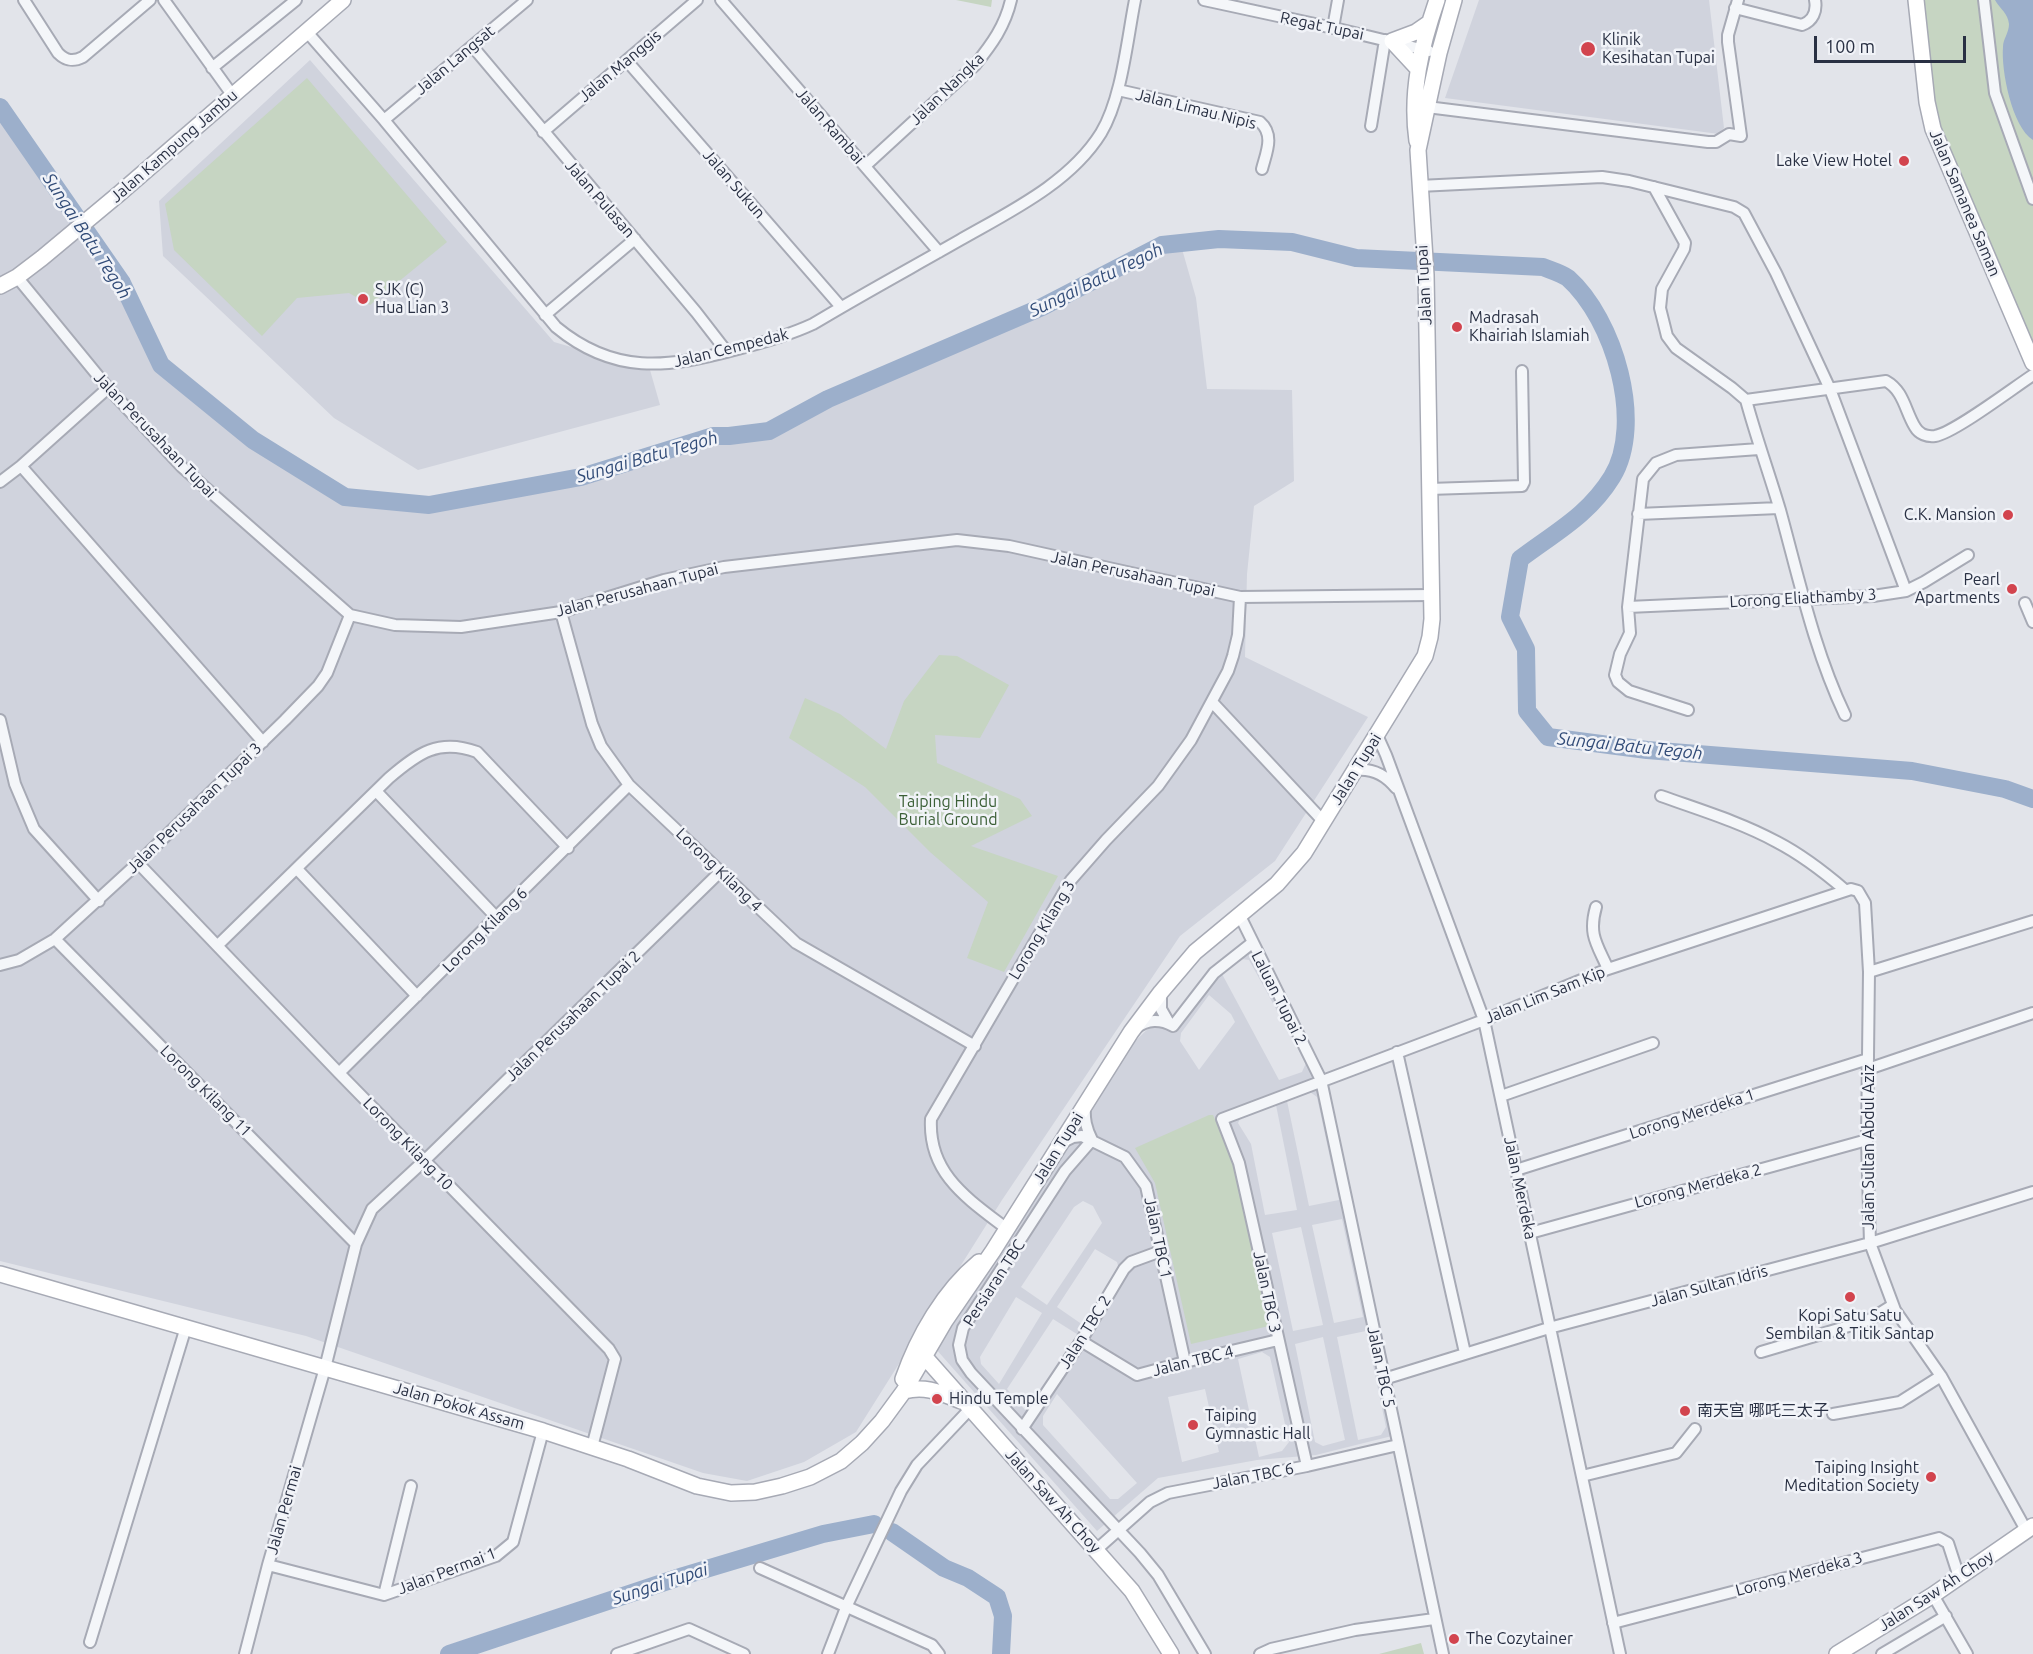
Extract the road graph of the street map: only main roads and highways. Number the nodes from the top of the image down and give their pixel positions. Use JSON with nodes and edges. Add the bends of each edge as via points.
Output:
{"nodes":[{"id":1,"x":343,"y":0,"type":"edge"},
{"id":2,"x":1437,"y":0,"type":"edge"},
{"id":3,"x":1454,"y":0,"type":"edge"},
{"id":4,"x":1916,"y":0,"type":"edge"},
{"id":5,"x":1429,"y":23,"type":"junction"},
{"id":6,"x":1418,"y":69,"type":"junction"},
{"id":7,"x":1418,"y":150,"type":"junction"},
{"id":8,"x":0,"y":286,"type":"edge"},
{"id":9,"x":2033,"y":363,"type":"edge"},
{"id":10,"x":993,"y":1251,"type":"junction"},
{"id":11,"x":0,"y":1274,"type":"edge"},
{"id":12,"x":924,"y":1356,"type":"junction"},
{"id":13,"x":904,"y":1391,"type":"junction"},
{"id":14,"x":967,"y":1406,"type":"junction"},
{"id":15,"x":893,"y":1407,"type":"junction"},
{"id":16,"x":2030,"y":1528,"type":"edge"},
{"id":17,"x":1171,"y":1654,"type":"edge"},
{"id":18,"x":1837,"y":1654,"type":"edge"}],
"edges":[{"from":1,"to":8,"type":"main road","name":"Jalan Kampung Jambu","via":[[120,193],[42,258]]},
{"from":2,"to":5,"type":"main road"},
{"from":3,"to":7,"type":"main road","name":"Jalan Tupai"},
{"from":4,"to":9,"type":"main road","name":"Jalan Samanea Saman","via":[[1933,129]]},
{"from":5,"to":6,"type":"main road"},
{"from":5,"to":6,"type":"main road","via":[[1416,32],[1388,40]]},
{"from":6,"to":7,"type":"main road","via":[[1414,121]]},
{"from":7,"to":10,"type":"main road","name":"Jalan Tupai","via":[[1426,282],[1431,595],[1430,637],[1425,656],[1291,869],[1196,952],[1131,1032]]},
{"from":10,"to":12,"type":"main road","name":"Jalan Tupai"},
{"from":10,"to":15,"type":"main road","via":[[964,1275],[941,1305],[913,1351]]},
{"from":11,"to":15,"type":"main road","name":"Jalan Pokok Assam","via":[[543,1431],[697,1486],[730,1493],[755,1492],[810,1477],[841,1461]]},
{"from":12,"to":13,"type":"main road","name":"Jalan Tupai"},
{"from":12,"to":14,"type":"main road","name":"Jalan Saw Ah Choy"},
{"from":13,"to":14,"type":"main road","via":[[927,1388]]},
{"from":13,"to":15,"type":"main road","name":"Jalan Tupai"},
{"from":14,"to":17,"type":"main road","name":"Jalan Saw Ah Choy","via":[[1132,1591]]},
{"from":16,"to":18,"type":"main road","name":"Jalan Saw Ah Choy","via":[[1933,1595]]}]}
